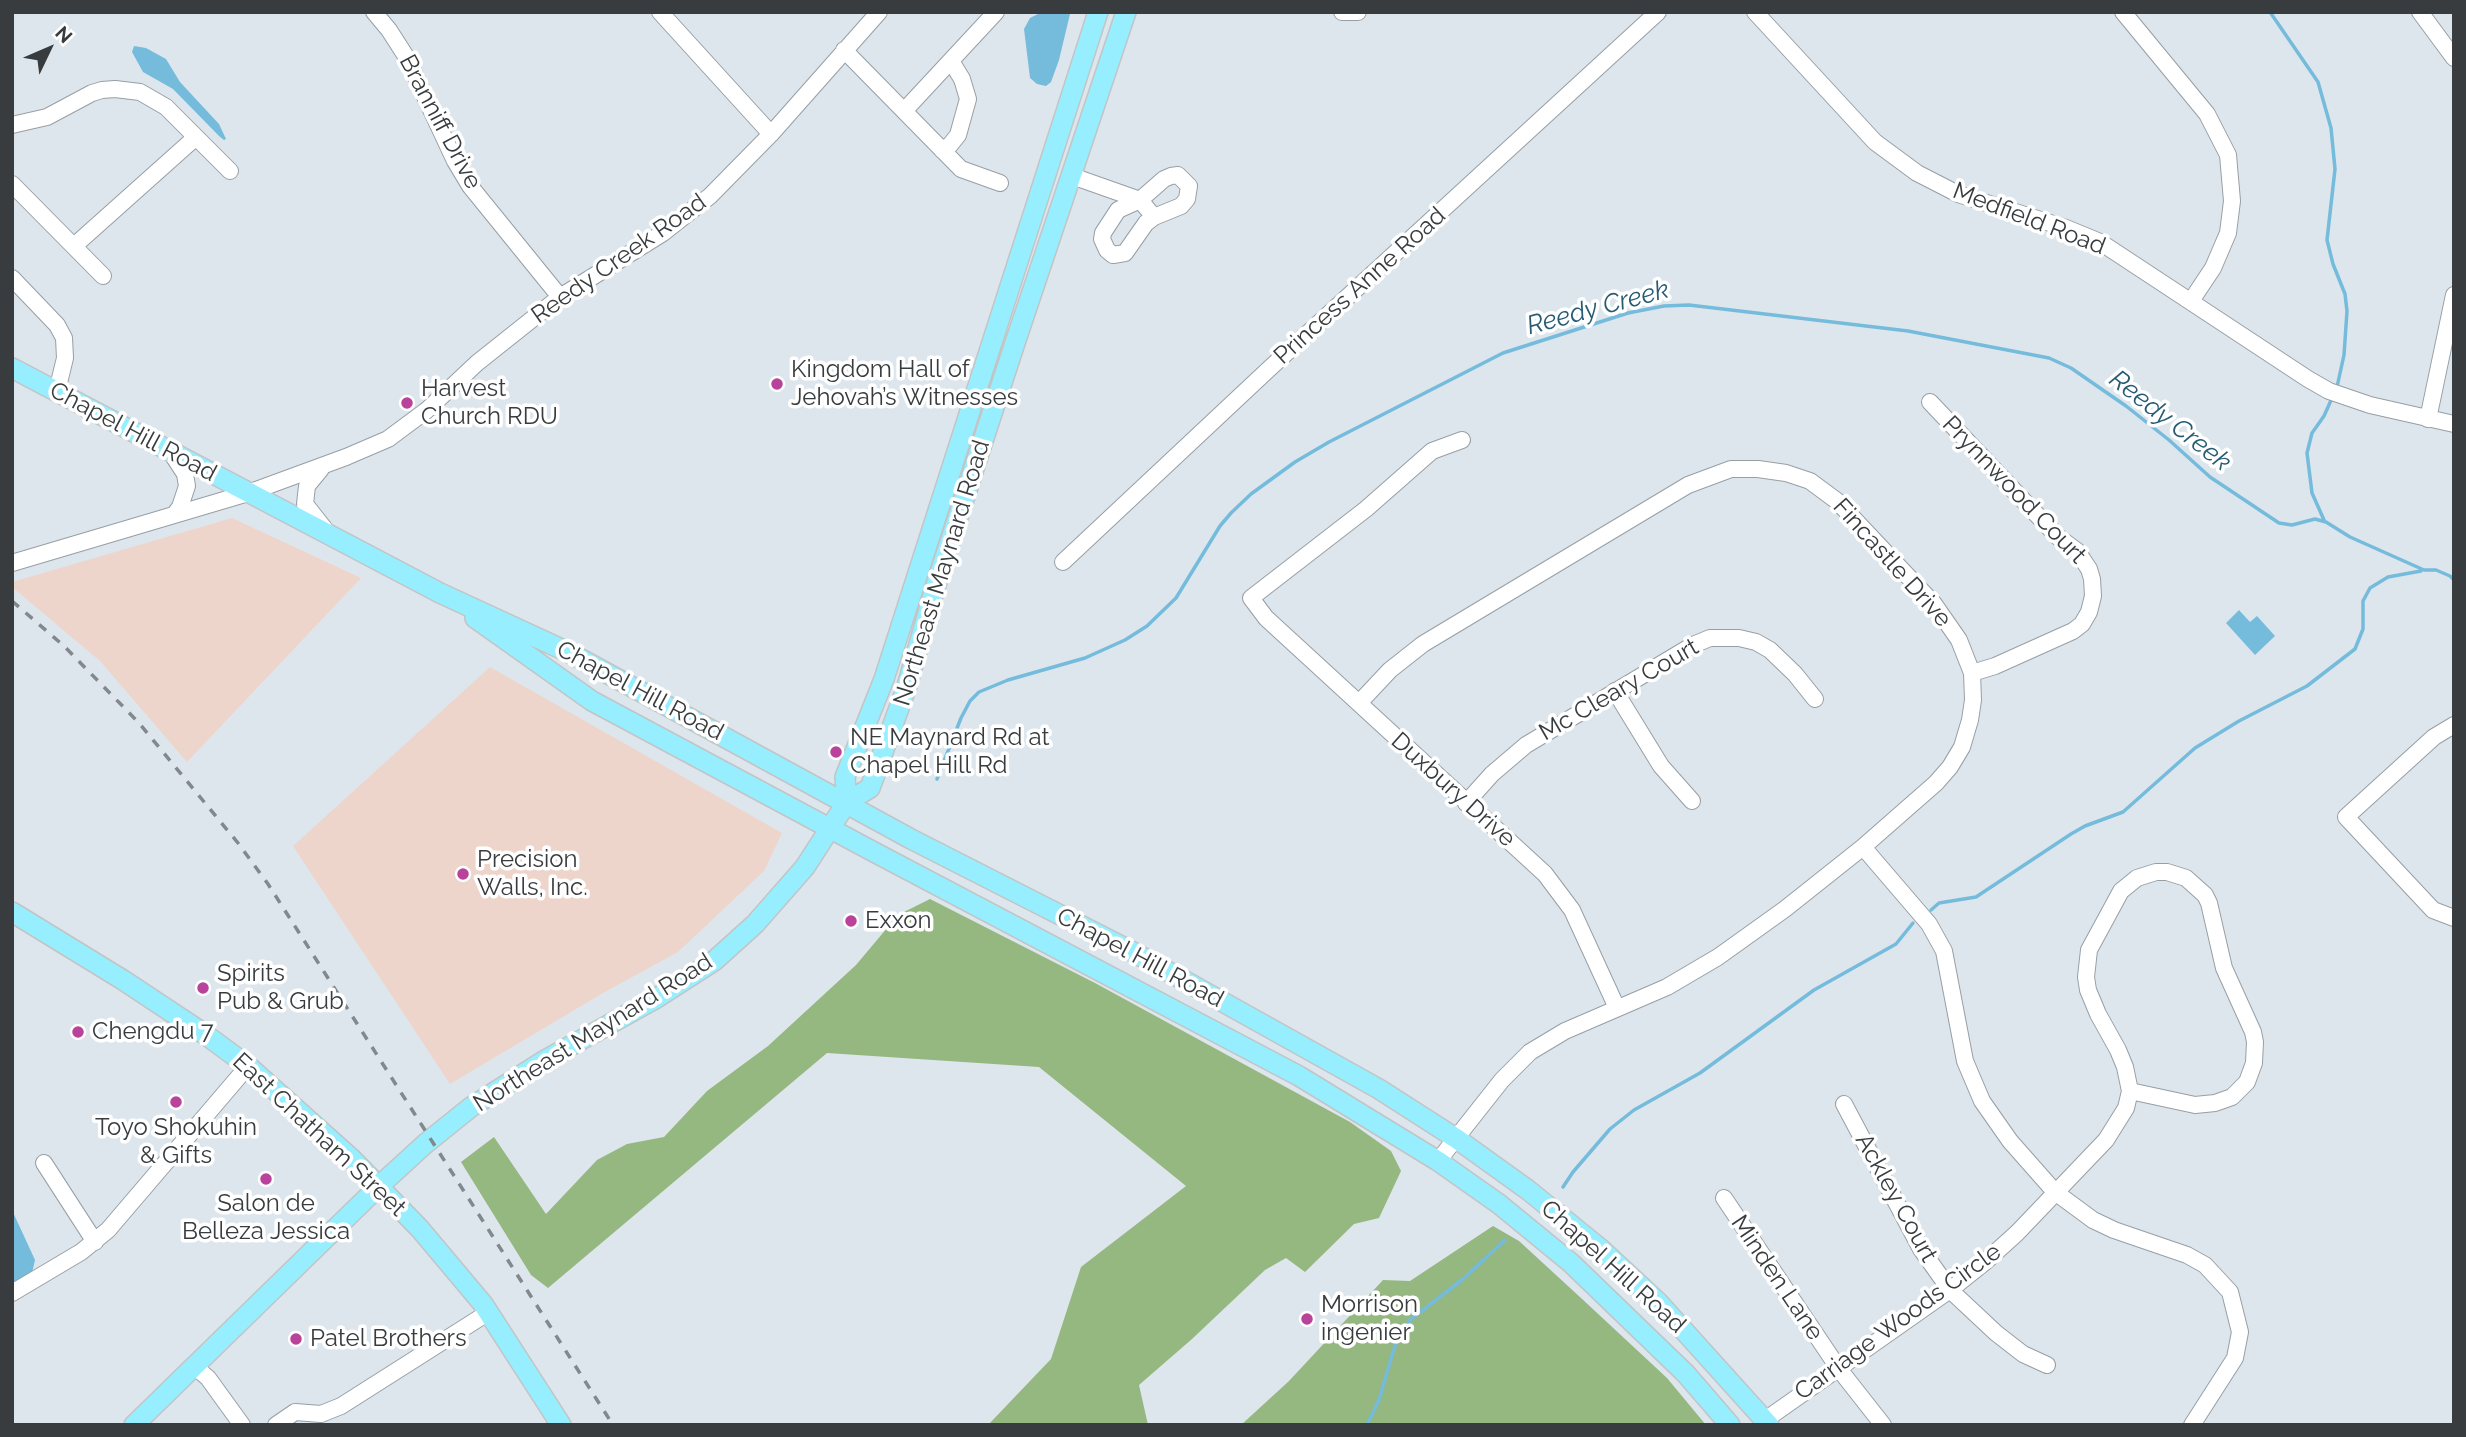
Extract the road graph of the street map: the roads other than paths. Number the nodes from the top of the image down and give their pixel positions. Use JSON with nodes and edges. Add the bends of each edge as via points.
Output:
{"nodes":[{"id":1,"x":373,"y":12,"type":"edge"},
{"id":2,"x":660,"y":12,"type":"edge"},
{"id":3,"x":879,"y":12,"type":"edge"},
{"id":4,"x":996,"y":12,"type":"edge"},
{"id":5,"x":1098,"y":12,"type":"edge"},
{"id":6,"x":1126,"y":12,"type":"edge"},
{"id":7,"x":1342,"y":12,"type":"edge"},
{"id":8,"x":1358,"y":12,"type":"edge"},
{"id":9,"x":1658,"y":12,"type":"edge"},
{"id":10,"x":1755,"y":12,"type":"edge"},
{"id":11,"x":2123,"y":12,"type":"edge"},
{"id":12,"x":2420,"y":12,"type":"edge"},
{"id":13,"x":844,"y":50,"type":"junction"},
{"id":14,"x":2454,"y":58,"type":"edge"},
{"id":15,"x":951,"y":61,"type":"junction"},
{"id":16,"x":904,"y":111,"type":"junction"},
{"id":17,"x":14,"y":119,"type":"edge"},
{"id":18,"x":771,"y":134,"type":"junction"},
{"id":19,"x":196,"y":137,"type":"junction"},
{"id":20,"x":942,"y":150,"type":"junction"},
{"id":21,"x":230,"y":171,"type":"dead end"},
{"id":22,"x":1072,"y":176,"type":"junction"},
{"id":23,"x":1000,"y":183,"type":"dead end"},
{"id":24,"x":12,"y":184,"type":"edge"},
{"id":25,"x":1140,"y":200,"type":"junction"},
{"id":26,"x":1154,"y":217,"type":"junction"},
{"id":27,"x":74,"y":246,"type":"junction"},
{"id":28,"x":103,"y":276,"type":"dead end"},
{"id":29,"x":12,"y":278,"type":"edge"},
{"id":30,"x":2454,"y":295,"type":"edge"},
{"id":31,"x":560,"y":297,"type":"junction"},
{"id":32,"x":2191,"y":301,"type":"junction"},
{"id":33,"x":12,"y":368,"type":"edge"},
{"id":34,"x":57,"y":391,"type":"junction"},
{"id":35,"x":1930,"y":402,"type":"dead end"},
{"id":36,"x":2428,"y":419,"type":"junction"},
{"id":37,"x":2454,"y":424,"type":"edge"},
{"id":38,"x":1462,"y":440,"type":"dead end"},
{"id":39,"x":172,"y":454,"type":"junction"},
{"id":40,"x":326,"y":465,"type":"junction"},
{"id":41,"x":248,"y":493,"type":"junction"},
{"id":42,"x":174,"y":515,"type":"junction"},
{"id":43,"x":339,"y":541,"type":"junction"},
{"id":44,"x":1063,"y":562,"type":"dead end"},
{"id":45,"x":12,"y":563,"type":"edge"},
{"id":46,"x":440,"y":593,"type":"junction"},
{"id":47,"x":1972,"y":673,"type":"junction"},
{"id":48,"x":1615,"y":691,"type":"junction"},
{"id":49,"x":1815,"y":699,"type":"dead end"},
{"id":50,"x":1359,"y":704,"type":"junction"},
{"id":51,"x":2454,"y":725,"type":"edge"},
{"id":52,"x":1692,"y":801,"type":"dead end"},
{"id":53,"x":847,"y":802,"type":"junction"},
{"id":54,"x":1466,"y":803,"type":"junction"},
{"id":55,"x":829,"y":827,"type":"junction"},
{"id":56,"x":1863,"y":847,"type":"junction"},
{"id":57,"x":12,"y":912,"type":"edge"},
{"id":58,"x":2454,"y":918,"type":"edge"},
{"id":59,"x":1617,"y":1008,"type":"junction"},
{"id":60,"x":248,"y":1066,"type":"junction"},
{"id":61,"x":2130,"y":1091,"type":"junction"},
{"id":62,"x":1844,"y":1104,"type":"dead end"},
{"id":63,"x":1457,"y":1139,"type":"junction"},
{"id":64,"x":1438,"y":1161,"type":"junction"},
{"id":65,"x":44,"y":1163,"type":"dead end"},
{"id":66,"x":378,"y":1187,"type":"junction"},
{"id":67,"x":2055,"y":1192,"type":"junction"},
{"id":68,"x":1724,"y":1198,"type":"dead end"},
{"id":69,"x":95,"y":1242,"type":"junction"},
{"id":70,"x":1950,"y":1290,"type":"junction"},
{"id":71,"x":12,"y":1293,"type":"edge"},
{"id":72,"x":489,"y":1312,"type":"junction"},
{"id":73,"x":2047,"y":1365,"type":"dead end"},
{"id":74,"x":194,"y":1366,"type":"junction"},
{"id":75,"x":1839,"y":1369,"type":"junction"},
{"id":76,"x":1767,"y":1422,"type":"edge"},
{"id":77,"x":134,"y":1425,"type":"edge"},
{"id":78,"x":242,"y":1425,"type":"edge"},
{"id":79,"x":276,"y":1425,"type":"edge"},
{"id":80,"x":561,"y":1425,"type":"edge"},
{"id":81,"x":1730,"y":1425,"type":"edge"},
{"id":82,"x":1883,"y":1425,"type":"edge"},
{"id":83,"x":2192,"y":1425,"type":"edge"}],
"edges":[{"from":1,"to":31,"type":"street","name":"Branniff Drive","via":[[407,58],[470,186]]},
{"from":2,"to":18,"type":"street"},
{"from":3,"to":13,"type":"street","name":"Reedy Creek Road"},
{"from":4,"to":15,"type":"street"},
{"from":5,"to":53,"type":"main road","name":"Northeast Maynard Road","via":[[884,679],[845,777]]},
{"from":6,"to":22,"type":"main road","name":"Northeast Maynard Road"},
{"from":7,"to":8,"type":"street"},
{"from":9,"to":44,"type":"street","name":"Princess Anne Road"},
{"from":10,"to":32,"type":"street","name":"Medfield Road","via":[[1875,142],[1909,167],[1958,194],[2085,235]]},
{"from":11,"to":32,"type":"street","via":[[2207,114],[2228,155],[2232,201],[2228,233],[2213,268]]},
{"from":12,"to":14,"type":"street"},
{"from":13,"to":16,"type":"street"},
{"from":13,"to":18,"type":"street","name":"Reedy Creek Road"},
{"from":15,"to":16,"type":"street"},
{"from":15,"to":20,"type":"street","via":[[968,99],[958,135]]},
{"from":16,"to":20,"type":"street"},
{"from":17,"to":19,"type":"street","via":[[47,117],[92,93],[125,90],[155,99]]},
{"from":18,"to":31,"type":"street","name":"Reedy Creek Road","via":[[691,213]]},
{"from":19,"to":21,"type":"street"},
{"from":19,"to":27,"type":"street"},
{"from":20,"to":23,"type":"street","via":[[961,169]]},
{"from":22,"to":25,"type":"street"},
{"from":22,"to":53,"type":"main road","name":"Northeast Maynard Road","via":[[892,730],[870,788]]},
{"from":24,"to":27,"type":"street"},
{"from":25,"to":26,"type":"street"},
{"from":25,"to":26,"type":"street","via":[[1164,179],[1184,179],[1189,186],[1187,199]]},
{"from":25,"to":26,"type":"street","via":[[1114,216],[1103,233],[1107,250],[1113,255],[1125,253]]},
{"from":27,"to":28,"type":"street"},
{"from":29,"to":34,"type":"street","via":[[62,335],[65,358]]},
{"from":30,"to":36,"type":"street"},
{"from":31,"to":40,"type":"street","name":"Reedy Creek Road","via":[[401,430]]},
{"from":32,"to":36,"type":"street","name":"Medfield Road","via":[[2329,391]]},
{"from":33,"to":34,"type":"main road","name":"Chapel Hill Road"},
{"from":34,"to":39,"type":"main road","name":"Chapel Hill Road"},
{"from":35,"to":47,"type":"street","name":"Prynnwood Court","via":[[2057,537],[2077,551],[2092,579],[2093,597],[2082,624]]},
{"from":36,"to":37,"type":"street","name":"Medfield Road"},
{"from":38,"to":50,"type":"street","name":"Duxbury Drive","via":[[1432,451],[1251,598],[1266,618]]},
{"from":39,"to":41,"type":"main road","name":"Chapel Hill Road"},
{"from":39,"to":42,"type":"street","via":[[187,486]]},
{"from":40,"to":41,"type":"street","name":"Reedy Creek Road"},
{"from":40,"to":43,"type":"street","via":[[307,486],[305,504]]},
{"from":41,"to":42,"type":"street","name":"Reedy Creek Road"},
{"from":41,"to":43,"type":"main road","name":"Chapel Hill Road"},
{"from":42,"to":45,"type":"street","name":"Reedy Creek Road"},
{"from":43,"to":46,"type":"main road","name":"Chapel Hill Road"},
{"from":46,"to":53,"type":"main road","name":"Chapel Hill Road","via":[[560,648]]},
{"from":46,"to":55,"type":"main road","name":"Chapel Hill Road","via":[[592,701]]},
{"from":47,"to":50,"type":"street","name":"Fincastle Drive","via":[[1959,640],[1934,604],[1837,501],[1810,481],[1786,473],[1731,469],[1688,485],[1423,644],[1390,670]]},
{"from":47,"to":56,"type":"street","name":"Fincastle Drive","via":[[1970,720],[1950,767]]},
{"from":48,"to":49,"type":"street","name":"Mc Cleary Court","via":[[1693,645],[1723,637],[1756,642],[1770,650]]},
{"from":48,"to":52,"type":"street","via":[[1661,766]]},
{"from":48,"to":54,"type":"street","name":"Mc Cleary Court","via":[[1526,745]]},
{"from":50,"to":54,"type":"street","name":"Duxbury Drive"},
{"from":51,"to":58,"type":"street","via":[[2434,737],[2346,817],[2433,910]]},
{"from":53,"to":55,"type":"main road","name":"Northeast Maynard Road"},
{"from":53,"to":63,"type":"main road","name":"Chapel Hill Road","via":[[1307,1048]]},
{"from":54,"to":59,"type":"street","name":"Duxbury Drive","via":[[1558,889],[1582,929]]},
{"from":55,"to":64,"type":"main road","name":"Chapel Hill Road","via":[[1299,1076]]},
{"from":55,"to":66,"type":"main road","name":"Northeast Maynard Road","via":[[805,867],[755,924],[714,961],[471,1107]]},
{"from":56,"to":59,"type":"street","name":"Fincastle Drive","via":[[1718,957]]},
{"from":56,"to":67,"type":"street","via":[[1936,935],[1949,966],[1972,1081],[1991,1116]]},
{"from":57,"to":60,"type":"main road","name":"East Chatham Street","via":[[183,1018]]},
{"from":59,"to":63,"type":"street","name":"Fincastle Drive","via":[[1530,1052]]},
{"from":60,"to":66,"type":"main road","name":"East Chatham Street"},
{"from":60,"to":69,"type":"street"},
{"from":61,"to":61,"type":"street","via":[[2195,1105],[2215,1103],[2241,1089],[2254,1063],[2253,1032],[2224,968],[2209,903],[2195,883],[2177,874],[2156,872],[2129,884],[2090,950],[2088,990],[2118,1050]]},
{"from":61,"to":67,"type":"street","name":"Carriage Woods Circle","via":[[2118,1124]]},
{"from":62,"to":70,"type":"street","name":"Ackley Court","via":[[1921,1249]]},
{"from":63,"to":64,"type":"street","name":"Fincastle Drive"},
{"from":63,"to":76,"type":"main road","name":"Chapel Hill Road","via":[[1602,1250],[1659,1303]]},
{"from":64,"to":81,"type":"main road","name":"Chapel Hill Road","via":[[1571,1263],[1686,1374]]},
{"from":65,"to":69,"type":"street"},
{"from":66,"to":72,"type":"main road","name":"East Chatham Street","via":[[420,1229]]},
{"from":66,"to":74,"type":"main road","name":"Northeast Maynard Road"},
{"from":67,"to":70,"type":"street","name":"Carriage Woods Circle","via":[[2017,1233]]},
{"from":67,"to":83,"type":"street","via":[[2093,1220],[2205,1265],[2230,1292],[2240,1332],[2235,1358]]},
{"from":68,"to":75,"type":"street","name":"Minden Lane"},
{"from":69,"to":71,"type":"street"},
{"from":70,"to":73,"type":"street","name":"Ackley Court","via":[[1996,1333]]},
{"from":70,"to":75,"type":"street","name":"Carriage Woods Circle"},
{"from":72,"to":79,"type":"street","via":[[341,1406],[321,1414],[295,1412]]},
{"from":72,"to":80,"type":"main road","name":"East Chatham Street"},
{"from":74,"to":77,"type":"main road","name":"Northeast Maynard Road"},
{"from":74,"to":78,"type":"street"},
{"from":75,"to":76,"type":"street","name":"Carriage Woods Circle"},
{"from":75,"to":82,"type":"street","name":"Minden Lane"}]}
